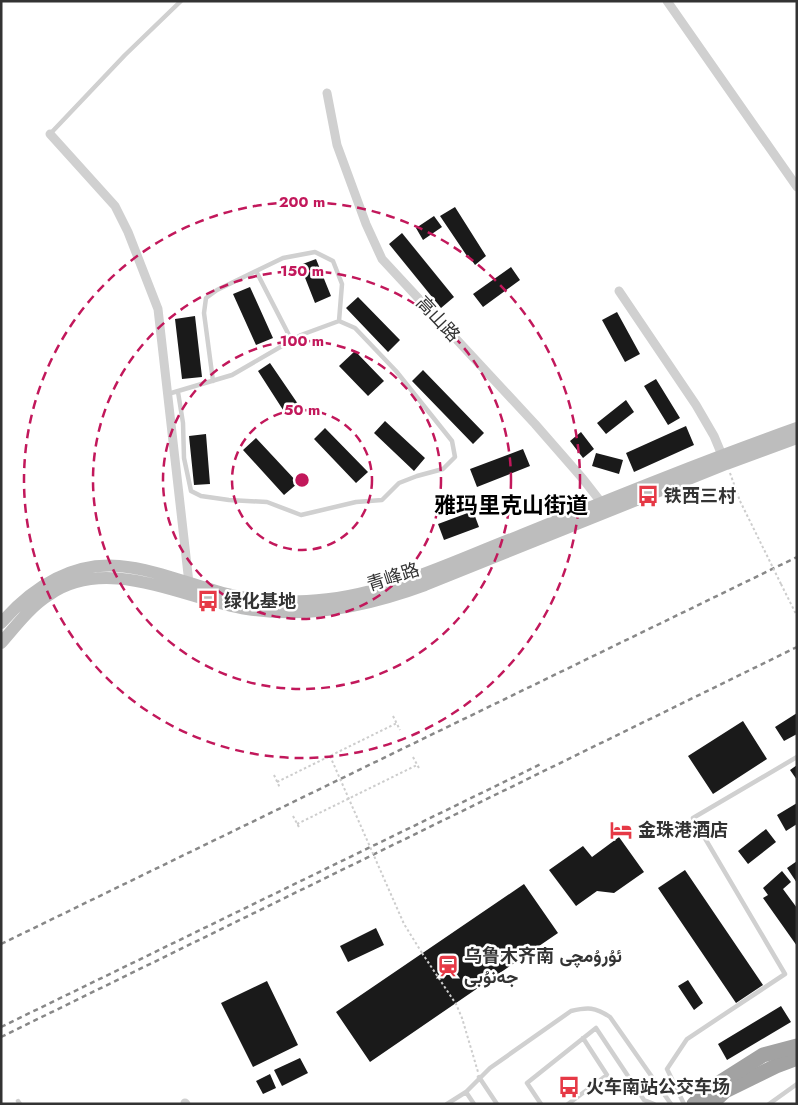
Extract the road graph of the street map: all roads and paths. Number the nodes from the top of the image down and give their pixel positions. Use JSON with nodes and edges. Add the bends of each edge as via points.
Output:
{"nodes":[{"id":1,"x":181,"y":1,"type":"edge"},
{"id":2,"x":667,"y":1,"type":"edge"},
{"id":3,"x":327,"y":93,"type":"dead end"},
{"id":4,"x":50,"y":134,"type":"joint"},
{"id":5,"x":797,"y":187,"type":"edge"},
{"id":6,"x":256,"y":271,"type":"junction"},
{"id":7,"x":619,"y":291,"type":"dead end"},
{"id":8,"x":339,"y":321,"type":"junction"},
{"id":9,"x":292,"y":341,"type":"junction"},
{"id":10,"x":213,"y":381,"type":"junction"},
{"id":11,"x":178,"y":392,"type":"junction"},
{"id":12,"x":168,"y":394,"type":"junction"},
{"id":13,"x":797,"y":428,"type":"edge"},
{"id":14,"x":797,"y":438,"type":"edge"},
{"id":15,"x":724,"y":460,"type":"junction"},
{"id":16,"x":605,"y":507,"type":"junction"},
{"id":17,"x":189,"y":584,"type":"junction"},
{"id":18,"x":797,"y":616,"type":"edge"},
{"id":19,"x":1,"y":623,"type":"edge"},
{"id":20,"x":1,"y":643,"type":"edge"},
{"id":21,"x":394,"y":716,"type":"dead end"},
{"id":22,"x":397,"y":723,"type":"junction"},
{"id":23,"x":400,"y":730,"type":"dead end"},
{"id":24,"x":330,"y":756,"type":"junction"},
{"id":25,"x":413,"y":757,"type":"dead end"},
{"id":26,"x":797,"y":757,"type":"edge"},
{"id":27,"x":417,"y":765,"type":"junction"},
{"id":28,"x":420,"y":770,"type":"dead end"},
{"id":29,"x":274,"y":775,"type":"dead end"},
{"id":30,"x":277,"y":782,"type":"junction"},
{"id":31,"x":280,"y":788,"type":"dead end"},
{"id":32,"x":349,"y":799,"type":"junction"},
{"id":33,"x":293,"y":816,"type":"dead end"},
{"id":34,"x":298,"y":824,"type":"junction"},
{"id":35,"x":300,"y":829,"type":"dead end"},
{"id":36,"x":584,"y":1038,"type":"junction"},
{"id":37,"x":797,"y":1046,"type":"edge"},
{"id":38,"x":797,"y":1058,"type":"edge"},
{"id":39,"x":480,"y":1077,"type":"junction"},
{"id":40,"x":797,"y":1084,"type":"edge"},
{"id":41,"x":466,"y":1092,"type":"junction"},
{"id":42,"x":447,"y":1104,"type":"edge"},
{"id":43,"x":474,"y":1104,"type":"edge"},
{"id":44,"x":497,"y":1104,"type":"edge"},
{"id":45,"x":541,"y":1104,"type":"edge"},
{"id":46,"x":568,"y":1104,"type":"edge"},
{"id":47,"x":654,"y":1104,"type":"edge"},
{"id":48,"x":671,"y":1104,"type":"edge"},
{"id":49,"x":684,"y":1104,"type":"edge"},
{"id":50,"x":694,"y":1104,"type":"edge"},
{"id":51,"x":711,"y":1104,"type":"edge"},
{"id":52,"x":769,"y":1104,"type":"edge"}],
"edges":[{"from":1,"to":4,"type":"lane"},
{"from":2,"to":5,"type":"street"},
{"from":3,"to":16,"type":"street","name":"高山路","via":[[337,145],[382,259],[535,424]]},
{"from":4,"to":12,"type":"street","via":[[115,206],[128,232],[158,308]]},
{"from":6,"to":8,"type":"lane","via":[[283,258],[315,252],[333,261],[342,284]]},
{"from":6,"to":9,"type":"lane"},
{"from":6,"to":10,"type":"lane","via":[[206,298],[204,313]]},
{"from":7,"to":15,"type":"street","via":[[696,405]]},
{"from":8,"to":9,"type":"lane"},
{"from":8,"to":11,"type":"lane","via":[[355,328],[396,371],[452,441],[455,457],[443,469],[399,483],[382,500],[356,502],[301,515],[267,502],[229,500],[191,491],[184,458]]},
{"from":9,"to":10,"type":"lane","via":[[232,375]]},
{"from":10,"to":11,"type":"lane"},
{"from":11,"to":12,"type":"lane"},
{"from":12,"to":17,"type":"street"},
{"from":13,"to":15,"type":"main road","name":"青峰路"},
{"from":14,"to":15,"type":"main road","name":"青峰路"},
{"from":15,"to":16,"type":"main road","name":"青峰路"},
{"from":15,"to":18,"type":"path","bridge":true,"via":[[740,502]]},
{"from":16,"to":17,"type":"main road","name":"青峰路","via":[[364,594],[308,601],[275,601]]},
{"from":16,"to":20,"type":"main road","name":"青峰路","via":[[425,586],[339,609],[294,612],[248,609],[143,582],[99,577],[83,580],[64,586],[37,604]]},
{"from":17,"to":19,"type":"main road","name":"青峰路","via":[[119,566],[85,568],[40,587]]},
{"from":21,"to":22,"type":"path"},
{"from":22,"to":23,"type":"path"},
{"from":22,"to":24,"type":"path"},
{"from":24,"to":30,"type":"path"},
{"from":24,"to":32,"type":"path","bridge":true},
{"from":25,"to":27,"type":"path"},
{"from":26,"to":49,"type":"lane","via":[[693,818],[785,974],[687,1039],[666,1069]]},
{"from":27,"to":28,"type":"path"},
{"from":27,"to":32,"type":"path"},
{"from":29,"to":30,"type":"path"},
{"from":30,"to":31,"type":"path"},
{"from":32,"to":34,"type":"path"},
{"from":32,"to":39,"type":"path","bridge":true,"via":[[404,924],[459,1011]]},
{"from":33,"to":34,"type":"path"},
{"from":34,"to":35,"type":"path"},
{"from":36,"to":45,"type":"lane","via":[[528,1083]]},
{"from":36,"to":46,"type":"lane","via":[[607,1076]]},
{"from":36,"to":47,"type":"lane","via":[[596,1028],[644,1100]]},
{"from":37,"to":50,"type":"highway","bridge":true,"via":[[762,1055],[714,1086]]},
{"from":38,"to":51,"type":"highway","via":[[725,1091]]},
{"from":39,"to":41,"type":"lane"},
{"from":39,"to":44,"type":"lane"},
{"from":39,"to":48,"type":"lane","via":[[571,1011],[598,1009],[610,1017]]},
{"from":40,"to":52,"type":"lane"},
{"from":41,"to":42,"type":"lane"},
{"from":41,"to":43,"type":"lane"}]}
